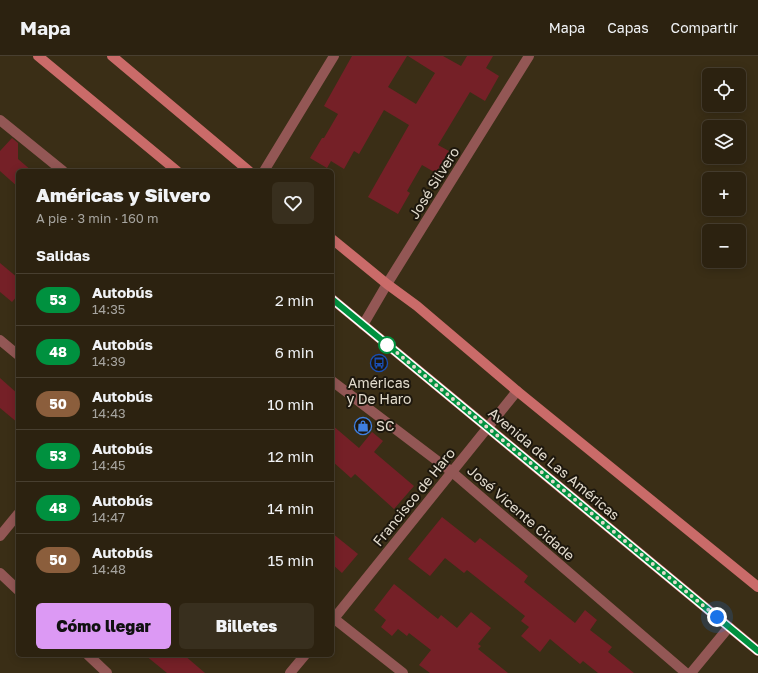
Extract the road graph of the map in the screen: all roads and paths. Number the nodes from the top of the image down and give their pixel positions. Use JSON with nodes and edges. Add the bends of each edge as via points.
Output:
{"nodes":[{"id":1,"x":38,"y":56,"type":"edge"},
{"id":2,"x":112,"y":56,"type":"edge"},
{"id":3,"x":334,"y":56,"type":"edge"},
{"id":4,"x":529,"y":56,"type":"edge"},
{"id":5,"x":0,"y":120,"type":"edge"},
{"id":6,"x":61,"y":169,"type":"edge"},
{"id":7,"x":175,"y":169,"type":"edge"},
{"id":8,"x":247,"y":169,"type":"edge"},
{"id":9,"x":265,"y":169,"type":"edge"},
{"id":10,"x":334,"y":241,"type":"edge"},
{"id":11,"x":387,"y":284,"type":"junction"},
{"id":12,"x":334,"y":301,"type":"edge"},
{"id":13,"x":363,"y":325,"type":"junction"},
{"id":14,"x":0,"y":340,"type":"edge"},
{"id":15,"x":16,"y":353,"type":"edge"},
{"id":16,"x":334,"y":384,"type":"edge"},
{"id":17,"x":518,"y":391,"type":"junction"},
{"id":18,"x":488,"y":428,"type":"junction"},
{"id":19,"x":452,"y":472,"type":"junction"},
{"id":20,"x":16,"y":516,"type":"edge"},
{"id":21,"x":0,"y":536,"type":"edge"},
{"id":22,"x":0,"y":573,"type":"edge"},
{"id":23,"x":758,"y":587,"type":"edge"},
{"id":24,"x":16,"y":588,"type":"edge"},
{"id":25,"x":334,"y":618,"type":"edge"},
{"id":26,"x":334,"y":620,"type":"edge"},
{"id":27,"x":729,"y":627,"type":"junction"},
{"id":28,"x":758,"y":651,"type":"edge"},
{"id":29,"x":90,"y":657,"type":"edge"},
{"id":30,"x":303,"y":657,"type":"edge"},
{"id":31,"x":107,"y":673,"type":"edge"},
{"id":32,"x":290,"y":673,"type":"edge"},
{"id":33,"x":403,"y":673,"type":"edge"},
{"id":34,"x":686,"y":673,"type":"edge"},
{"id":35,"x":691,"y":673,"type":"edge"}],
"edges":[{"from":1,"to":7,"type":"main road"},
{"from":2,"to":8,"type":"main road"},
{"from":3,"to":9,"type":"street"},
{"from":4,"to":11,"type":"street","name":"José Silvero"},
{"from":5,"to":6,"type":"street"},
{"from":10,"to":11,"type":"main road"},
{"from":11,"to":13,"type":"street","name":"José Silvero"},
{"from":11,"to":17,"type":"main road"},
{"from":12,"to":13,"type":"main road","name":"Avenida de Las Américas"},
{"from":13,"to":18,"type":"main road","name":"Avenida de Las Américas"},
{"from":14,"to":15,"type":"street"},
{"from":16,"to":19,"type":"street","name":"José Vicente Cidade"},
{"from":17,"to":18,"type":"street","name":"Francisco de Haro"},
{"from":17,"to":23,"type":"main road"},
{"from":18,"to":19,"type":"street","name":"Francisco de Haro"},
{"from":18,"to":27,"type":"main road","name":"Avenida de Las Américas"},
{"from":19,"to":25,"type":"street","name":"Francisco de Haro"},
{"from":19,"to":34,"type":"street","name":"José Vicente Cidade"},
{"from":20,"to":21,"type":"street"},
{"from":22,"to":24,"type":"street"},
{"from":26,"to":33,"type":"street"},
{"from":27,"to":28,"type":"main road","name":"Avenida de Las Américas"},
{"from":27,"to":35,"type":"street"},
{"from":29,"to":31,"type":"street"},
{"from":30,"to":32,"type":"street"}]}
